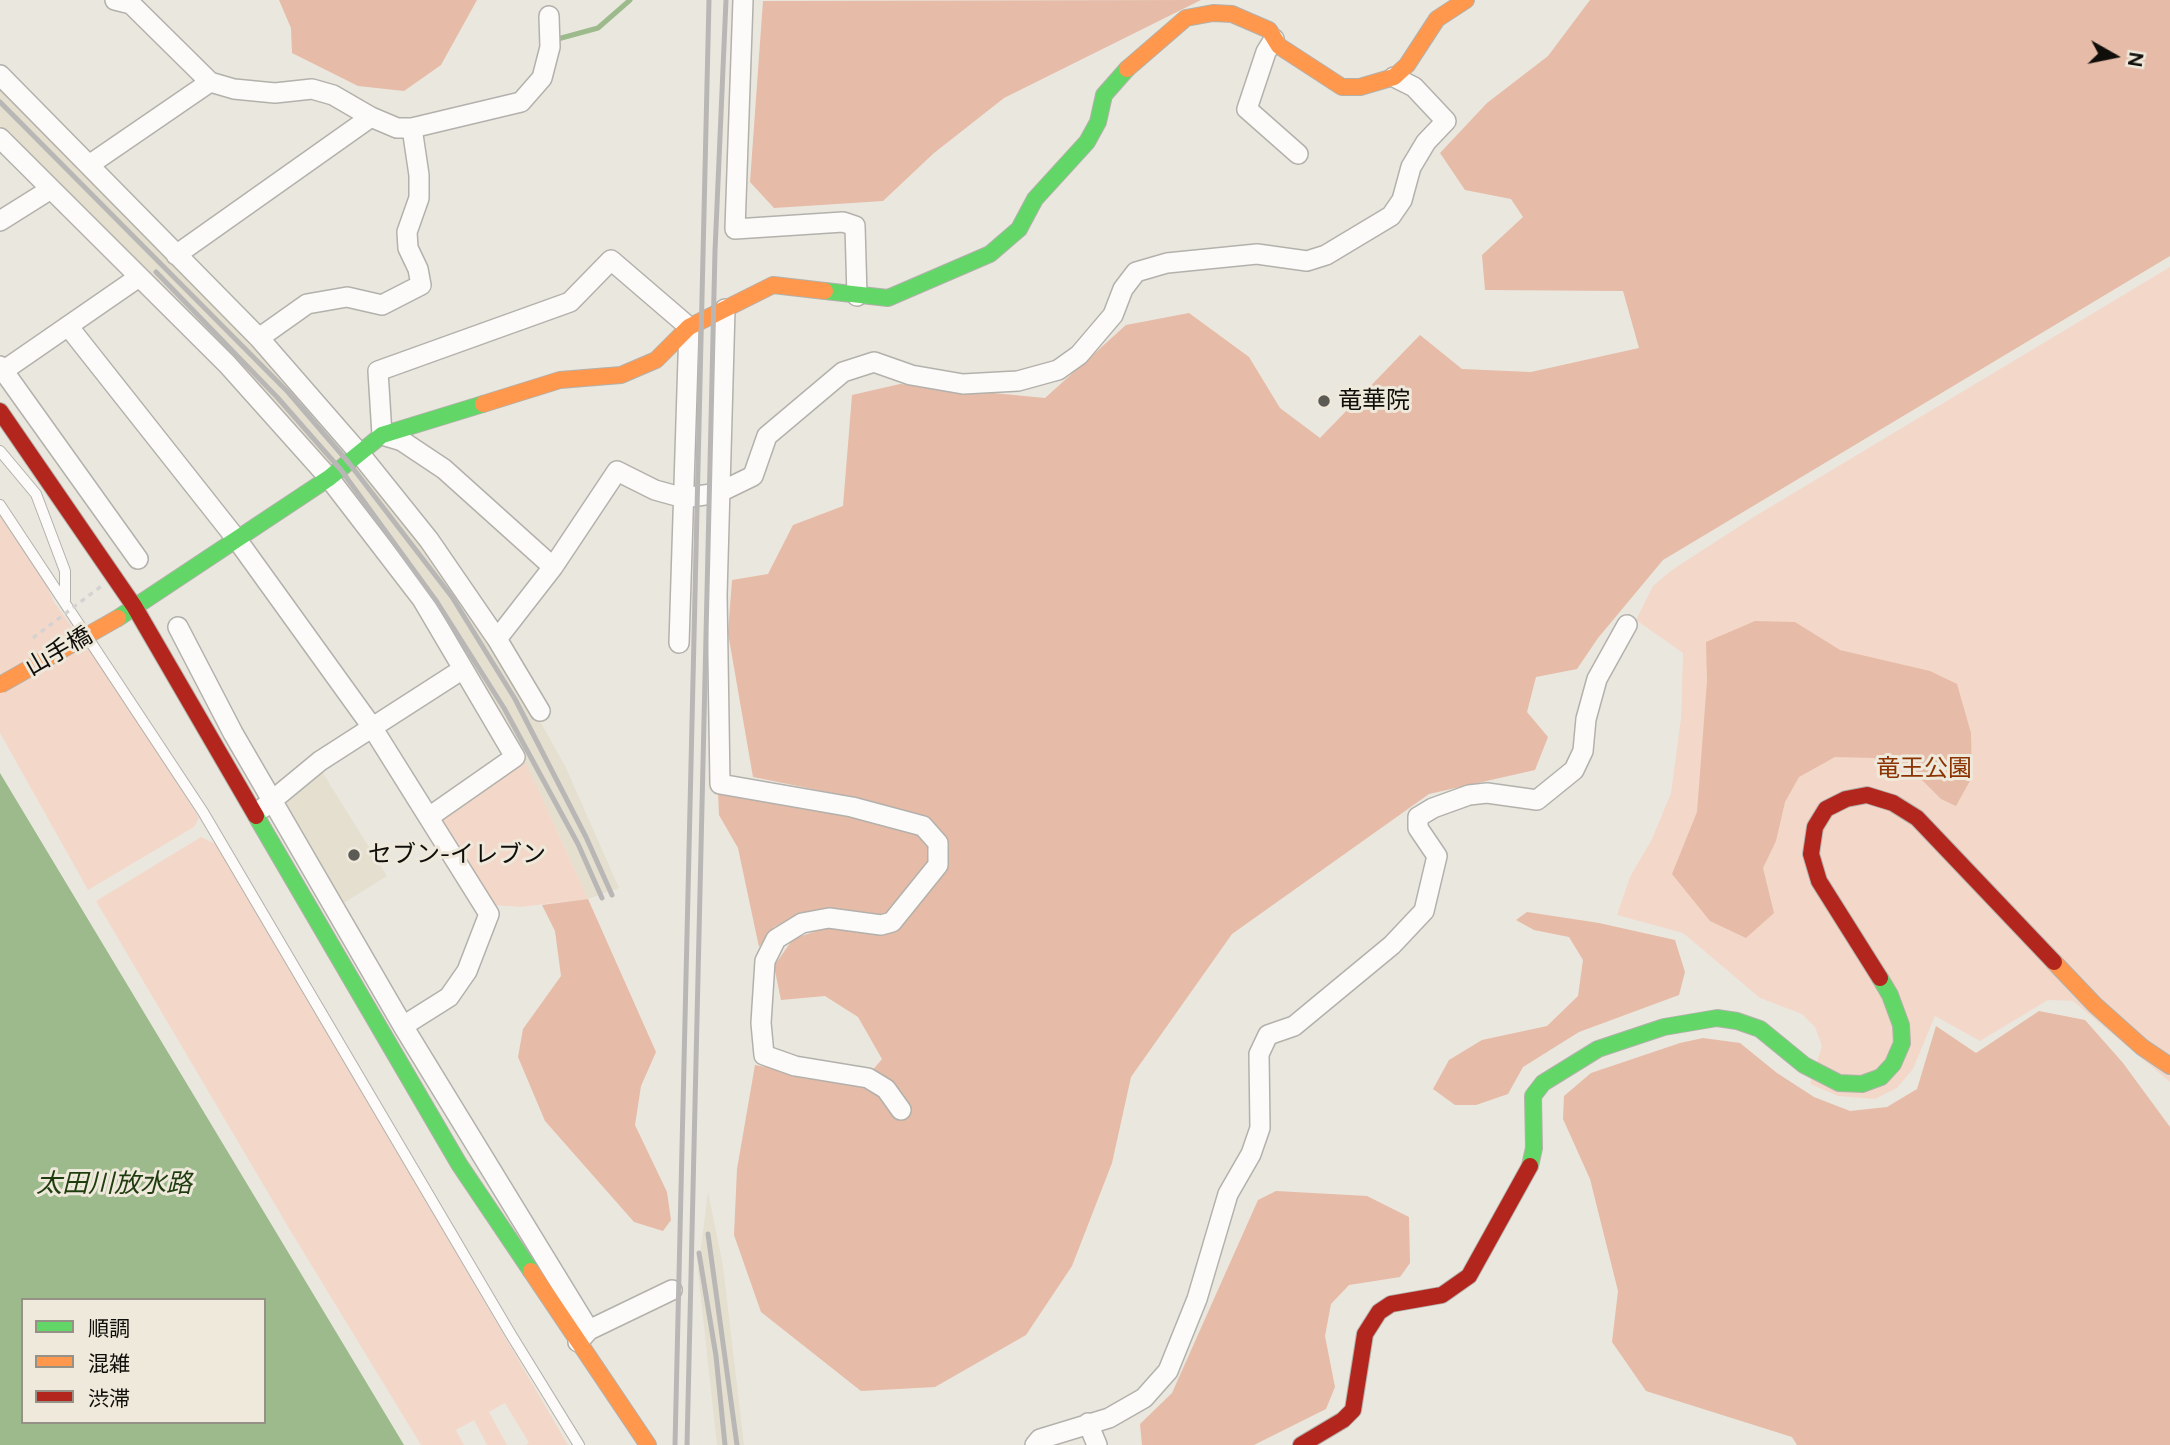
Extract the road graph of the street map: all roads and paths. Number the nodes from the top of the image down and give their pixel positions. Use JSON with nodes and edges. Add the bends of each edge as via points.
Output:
{"nodes":[{"id":1,"x":115,"y":0,"type":"edge"},
{"id":2,"x":743,"y":0,"type":"edge"},
{"id":3,"x":1466,"y":0,"type":"edge"},
{"id":4,"x":549,"y":16,"type":"dead end"},
{"id":5,"x":1275,"y":39,"type":"junction"},
{"id":6,"x":0,"y":75,"type":"edge"},
{"id":7,"x":1394,"y":77,"type":"junction"},
{"id":8,"x":210,"y":82,"type":"junction"},
{"id":9,"x":371,"y":117,"type":"junction"},
{"id":10,"x":412,"y":128,"type":"junction"},
{"id":11,"x":0,"y":138,"type":"edge"},
{"id":12,"x":1298,"y":154,"type":"dead end"},
{"id":13,"x":89,"y":165,"type":"junction"},
{"id":14,"x":51,"y":189,"type":"junction"},
{"id":15,"x":0,"y":221,"type":"edge"},
{"id":16,"x":176,"y":255,"type":"junction"},
{"id":17,"x":139,"y":277,"type":"junction"},
{"id":18,"x":857,"y":296,"type":"junction"},
{"id":19,"x":725,"y":309,"type":"junction"},
{"id":20,"x":68,"y":326,"type":"junction"},
{"id":21,"x":690,"y":327,"type":"junction"},
{"id":22,"x":259,"y":338,"type":"junction"},
{"id":23,"x":1,"y":368,"type":"edge"},
{"id":24,"x":0,"y":411,"type":"edge"},
{"id":25,"x":382,"y":435,"type":"junction"},
{"id":26,"x":0,"y":451,"type":"edge"},
{"id":27,"x":360,"y":454,"type":"junction"},
{"id":28,"x":329,"y":478,"type":"junction"},
{"id":29,"x":49,"y":480,"type":"junction"},
{"id":30,"x":719,"y":493,"type":"junction"},
{"id":31,"x":36,"y":494,"type":"junction"},
{"id":32,"x":684,"y":498,"type":"junction"},
{"id":33,"x":0,"y":505,"type":"edge"},
{"id":34,"x":237,"y":541,"type":"junction"},
{"id":35,"x":138,"y":559,"type":"dead end"},
{"id":36,"x":553,"y":567,"type":"junction"},
{"id":37,"x":104,"y":584,"type":"dead end"},
{"id":38,"x":65,"y":601,"type":"junction"},
{"id":39,"x":134,"y":606,"type":"junction"},
{"id":40,"x":1627,"y":625,"type":"dead end"},
{"id":41,"x":178,"y":627,"type":"dead end"},
{"id":42,"x":32,"y":638,"type":"dead end"},
{"id":43,"x":497,"y":639,"type":"junction"},
{"id":44,"x":679,"y":643,"type":"dead end"},
{"id":45,"x":463,"y":669,"type":"junction"},
{"id":46,"x":0,"y":685,"type":"edge"},
{"id":47,"x":540,"y":711,"type":"dead end"},
{"id":48,"x":372,"y":727,"type":"junction"},
{"id":49,"x":272,"y":801,"type":"junction"},
{"id":50,"x":255,"y":816,"type":"junction"},
{"id":51,"x":429,"y":817,"type":"junction"},
{"id":52,"x":403,"y":1026,"type":"junction"},
{"id":53,"x":2170,"y":1066,"type":"edge"},
{"id":54,"x":901,"y":1110,"type":"dead end"},
{"id":55,"x":672,"y":1290,"type":"dead end"},
{"id":56,"x":584,"y":1336,"type":"junction"},
{"id":57,"x":1088,"y":1423,"type":"junction"},
{"id":58,"x":579,"y":1445,"type":"edge"},
{"id":59,"x":648,"y":1445,"type":"edge"},
{"id":60,"x":1035,"y":1445,"type":"edge"},
{"id":61,"x":1097,"y":1445,"type":"edge"},
{"id":62,"x":1301,"y":1445,"type":"edge"}],
"edges":[{"from":1,"to":8,"type":"street","via":[[131,4]]},
{"from":2,"to":18,"type":"street","via":[[735,229],[843,222],[855,226]]},
{"from":3,"to":7,"type":"street","via":[[1437,19]]},
{"from":4,"to":10,"type":"street","via":[[550,47],[542,78],[521,102]]},
{"from":5,"to":7,"type":"street","via":[[1342,87]]},
{"from":5,"to":12,"type":"street","via":[[1266,52],[1247,109]]},
{"from":5,"to":18,"type":"street","via":[[1269,30],[1232,14],[1186,18],[1134,61],[1104,95],[1098,122],[1087,142],[1035,199],[1019,229],[990,254],[888,298]]},
{"from":6,"to":13,"type":"street"},
{"from":7,"to":30,"type":"street","via":[[1414,87],[1446,121],[1411,167],[1402,200],[1391,216],[1326,255],[1307,261],[1256,254],[1167,263],[1136,272],[1113,315],[1079,355],[1058,370],[1018,381],[963,384],[911,375],[874,362],[843,372],[767,436],[753,476]]},
{"from":8,"to":9,"type":"street","via":[[275,93],[312,89],[333,95]]},
{"from":8,"to":13,"type":"street"},
{"from":9,"to":10,"type":"street","via":[[397,128]]},
{"from":9,"to":16,"type":"street"},
{"from":10,"to":22,"type":"street","via":[[419,198],[407,232],[421,285],[382,305],[347,298],[307,304]]},
{"from":11,"to":14,"type":"street"},
{"from":13,"to":16,"type":"street"},
{"from":14,"to":15,"type":"street"},
{"from":14,"to":17,"type":"street"},
{"from":16,"to":22,"type":"street"},
{"from":17,"to":20,"type":"street"},
{"from":17,"to":28,"type":"street","via":[[227,364]]},
{"from":18,"to":19,"type":"street","via":[[774,285]]},
{"from":19,"to":21,"type":"street"},
{"from":19,"to":30,"type":"street"},
{"from":20,"to":23,"type":"street"},
{"from":20,"to":34,"type":"street"},
{"from":21,"to":25,"type":"street","via":[[656,360],[621,375],[560,380]]},
{"from":21,"to":25,"type":"street","via":[[611,260],[569,302],[378,371]]},
{"from":21,"to":32,"type":"street"},
{"from":22,"to":27,"type":"street"},
{"from":23,"to":35,"type":"street"},
{"from":24,"to":29,"type":"street"},
{"from":25,"to":27,"type":"street","name":"山手橋"},
{"from":25,"to":36,"type":"street","via":[[402,441],[444,469]]},
{"from":26,"to":31,"type":"lane"},
{"from":27,"to":28,"type":"street","name":"山手橋"},
{"from":27,"to":43,"type":"street","via":[[429,540]]},
{"from":28,"to":34,"type":"street","name":"山手橋"},
{"from":28,"to":45,"type":"street","via":[[422,599]]},
{"from":29,"to":31,"type":"lane"},
{"from":29,"to":39,"type":"street"},
{"from":30,"to":32,"type":"street"},
{"from":30,"to":54,"type":"street","via":[[720,784],[852,807],[923,826],[938,844],[938,865],[892,922],[881,925],[829,918],[802,923],[776,939],[765,961],[764,1055],[795,1066],[867,1078],[886,1089]]},
{"from":31,"to":38,"type":"lane","via":[[65,571]]},
{"from":32,"to":36,"type":"street","via":[[617,471]]},
{"from":32,"to":44,"type":"street"},
{"from":33,"to":38,"type":"lane"},
{"from":34,"to":39,"type":"street","name":"山手橋"},
{"from":34,"to":48,"type":"street"},
{"from":36,"to":43,"type":"street"},
{"from":37,"to":42,"type":"path","bridge":true},
{"from":38,"to":58,"type":"lane","via":[[203,812]]},
{"from":39,"to":46,"type":"street","name":"山手橋","bridge":true},
{"from":39,"to":50,"type":"street"},
{"from":40,"to":57,"type":"street","via":[[1597,679],[1583,751],[1574,770],[1537,800],[1469,795],[1418,817],[1418,828],[1437,856],[1424,911],[1392,944],[1294,1026],[1268,1035],[1259,1054],[1260,1128],[1228,1194],[1197,1299],[1168,1371],[1144,1398],[1110,1418]]},
{"from":41,"to":49,"type":"street"},
{"from":43,"to":47,"type":"street"},
{"from":45,"to":48,"type":"street"},
{"from":45,"to":51,"type":"street","via":[[516,757]]},
{"from":48,"to":49,"type":"street","via":[[320,761]]},
{"from":48,"to":51,"type":"street"},
{"from":49,"to":50,"type":"street"},
{"from":49,"to":52,"type":"street"},
{"from":50,"to":56,"type":"street","via":[[459,1164]]},
{"from":51,"to":52,"type":"street","via":[[489,914],[467,971],[449,997]]},
{"from":52,"to":56,"type":"street"},
{"from":53,"to":62,"type":"street","via":[[2095,1005],[1917,818],[1894,803],[1867,795],[1846,799],[1826,809],[1815,827],[1811,854],[1819,881],[1894,1005],[1902,1043],[1893,1064],[1881,1077],[1862,1084],[1839,1083],[1804,1065],[1760,1029],[1717,1018],[1664,1027],[1598,1049],[1573,1063],[1533,1096],[1531,1166],[1469,1276],[1442,1295],[1391,1304],[1379,1312],[1365,1334],[1353,1410]]},
{"from":55,"to":56,"type":"street"},
{"from":56,"to":59,"type":"street"},
{"from":57,"to":60,"type":"street","via":[[1040,1439]]},
{"from":57,"to":61,"type":"street"}]}
